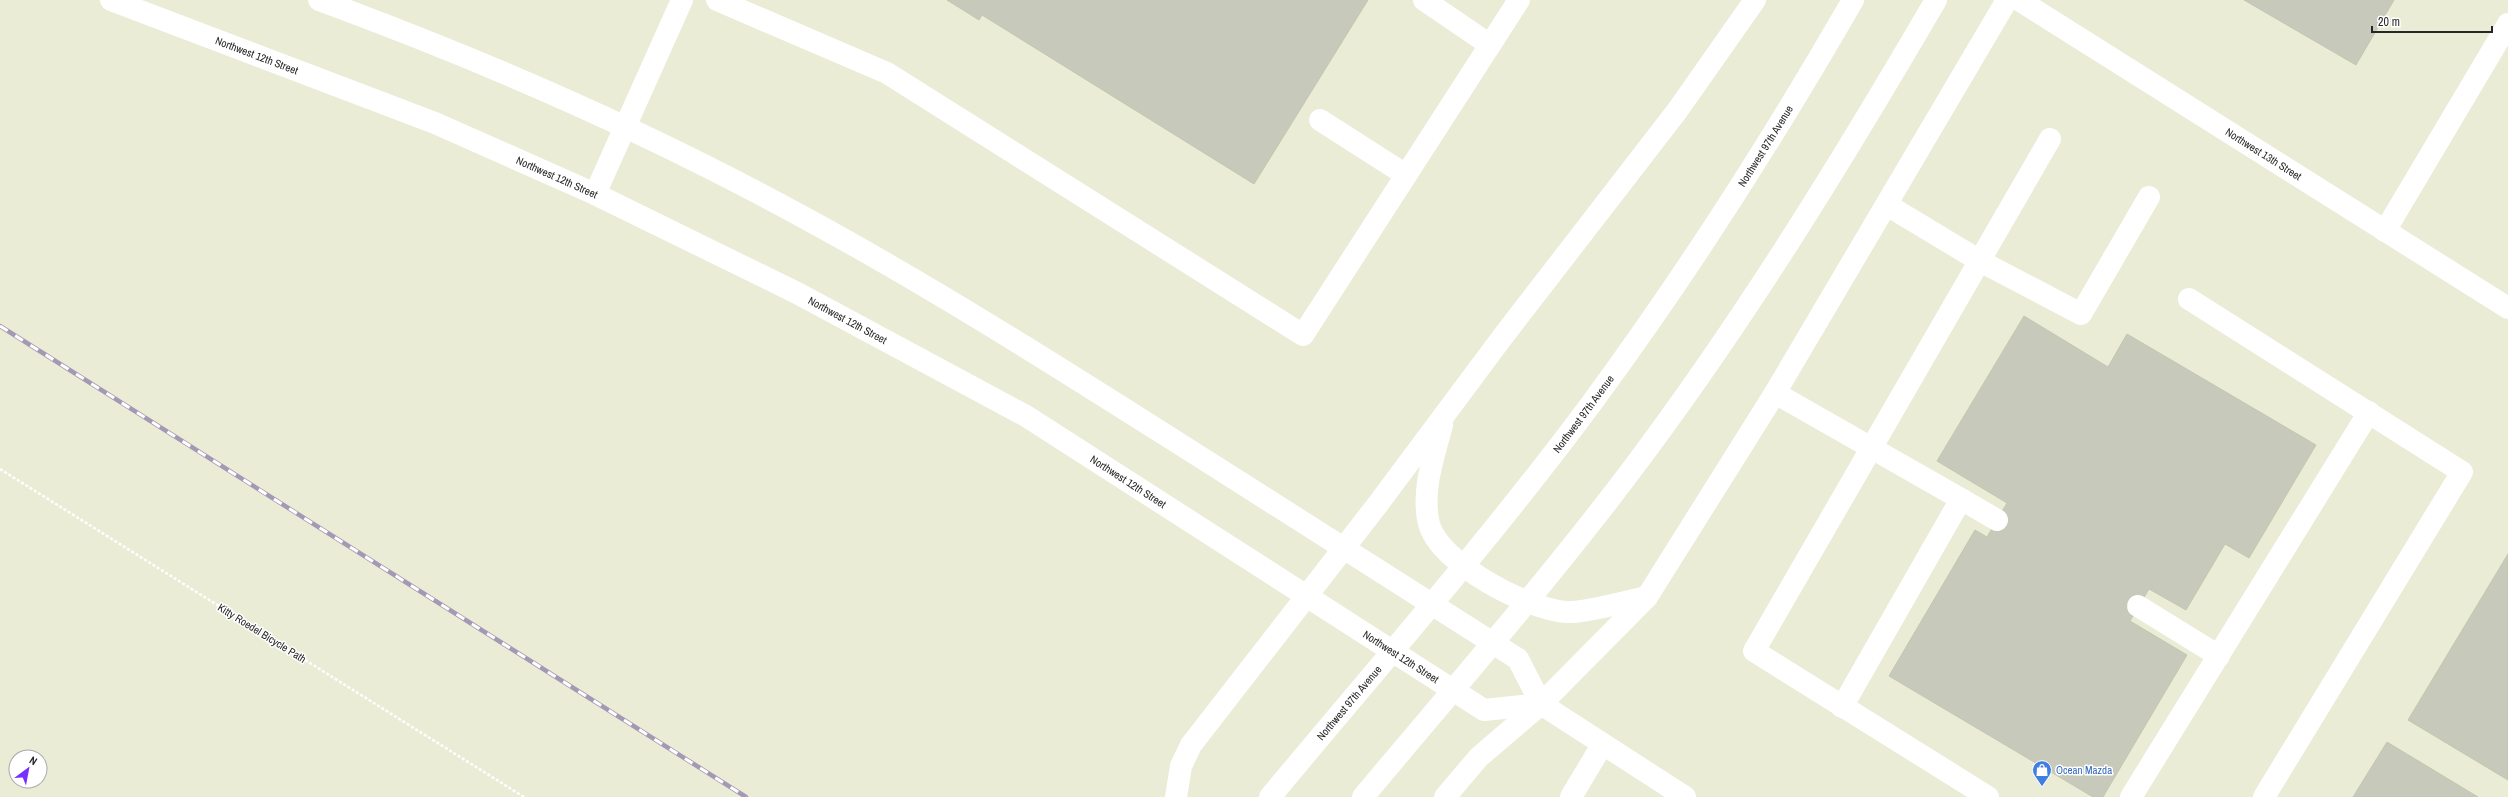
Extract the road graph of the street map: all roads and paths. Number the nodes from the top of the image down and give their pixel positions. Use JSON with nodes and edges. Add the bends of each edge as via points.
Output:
{"nodes":[{"id":1,"x":111,"y":0,"type":"edge"},
{"id":2,"x":319,"y":0,"type":"edge"},
{"id":3,"x":682,"y":0,"type":"edge"},
{"id":4,"x":717,"y":0,"type":"edge"},
{"id":5,"x":1424,"y":0,"type":"edge"},
{"id":6,"x":1519,"y":0,"type":"edge"},
{"id":7,"x":1755,"y":0,"type":"edge"},
{"id":8,"x":1853,"y":0,"type":"edge"},
{"id":9,"x":1936,"y":0,"type":"edge"},
{"id":10,"x":2007,"y":0,"type":"edge"},
{"id":11,"x":2019,"y":0,"type":"edge"},
{"id":12,"x":2508,"y":24,"type":"edge"},
{"id":13,"x":1490,"y":45,"type":"junction"},
{"id":14,"x":1320,"y":120,"type":"dead end"},
{"id":15,"x":624,"y":127,"type":"junction"},
{"id":16,"x":2050,"y":139,"type":"dead end"},
{"id":17,"x":1406,"y":175,"type":"junction"},
{"id":18,"x":595,"y":194,"type":"junction"},
{"id":19,"x":2149,"y":196,"type":"dead end"},
{"id":20,"x":1887,"y":206,"type":"junction"},
{"id":21,"x":2385,"y":231,"type":"junction"},
{"id":22,"x":1980,"y":261,"type":"junction"},
{"id":23,"x":2189,"y":299,"type":"dead end"},
{"id":24,"x":2508,"y":308,"type":"edge"},
{"id":25,"x":1775,"y":392,"type":"junction"},
{"id":26,"x":2369,"y":412,"type":"junction"},
{"id":27,"x":1445,"y":414,"type":"junction"},
{"id":28,"x":1873,"y":447,"type":"junction"},
{"id":29,"x":0,"y":469,"type":"edge"},
{"id":30,"x":1961,"y":499,"type":"junction"},
{"id":31,"x":1997,"y":520,"type":"dead end"},
{"id":32,"x":1343,"y":548,"type":"junction"},
{"id":33,"x":1306,"y":596,"type":"junction"},
{"id":34,"x":1647,"y":596,"type":"junction"},
{"id":35,"x":2138,"y":606,"type":"dead end"},
{"id":36,"x":2219,"y":656,"type":"junction"},
{"id":37,"x":1540,"y":704,"type":"junction"},
{"id":38,"x":1842,"y":707,"type":"junction"},
{"id":39,"x":1602,"y":745,"type":"junction"},
{"id":40,"x":524,"y":797,"type":"edge"},
{"id":41,"x":1176,"y":797,"type":"edge"},
{"id":42,"x":1270,"y":797,"type":"edge"},
{"id":43,"x":1364,"y":797,"type":"edge"},
{"id":44,"x":1445,"y":797,"type":"edge"},
{"id":45,"x":1571,"y":797,"type":"edge"},
{"id":46,"x":1685,"y":797,"type":"edge"},
{"id":47,"x":1988,"y":797,"type":"edge"},
{"id":48,"x":2131,"y":797,"type":"edge"},
{"id":49,"x":2264,"y":797,"type":"edge"}],
"edges":[{"from":1,"to":18,"type":"street","name":"Northwest 12th Street","via":[[435,123]]},
{"from":2,"to":15,"type":"street","via":[[453,51]]},
{"from":3,"to":15,"type":"street"},
{"from":4,"to":17,"type":"street","via":[[887,74],[1303,335]]},
{"from":5,"to":13,"type":"street"},
{"from":6,"to":13,"type":"street"},
{"from":7,"to":27,"type":"street","via":[[1677,111]]},
{"from":8,"to":42,"type":"street","name":"Northwest 97th Avenue","via":[[1777,127],[1678,280],[1591,404],[1501,518]]},
{"from":9,"to":43,"type":"street","via":[[1842,159],[1747,307],[1637,462],[1562,558]]},
{"from":10,"to":20,"type":"street"},
{"from":11,"to":21,"type":"street","name":"Northwest 13th Street"},
{"from":12,"to":21,"type":"street"},
{"from":13,"to":17,"type":"street"},
{"from":14,"to":17,"type":"street"},
{"from":15,"to":18,"type":"street"},
{"from":15,"to":32,"type":"street","via":[[802,216],[904,274],[1056,365]]},
{"from":16,"to":22,"type":"street"},
{"from":18,"to":33,"type":"street","name":"Northwest 12th Street","via":[[799,294],[1019,412]]},
{"from":19,"to":22,"type":"street","via":[[2081,314]]},
{"from":20,"to":22,"type":"street"},
{"from":20,"to":25,"type":"street"},
{"from":21,"to":24,"type":"street","name":"Northwest 13th Street"},
{"from":22,"to":28,"type":"street"},
{"from":23,"to":26,"type":"street"},
{"from":25,"to":28,"type":"street"},
{"from":25,"to":34,"type":"street"},
{"from":26,"to":36,"type":"street"},
{"from":26,"to":49,"type":"street","via":[[2462,472]]},
{"from":27,"to":32,"type":"street"},
{"from":27,"to":34,"type":"street","via":[[1430,473],[1427,497],[1429,524],[1439,544],[1459,564],[1493,585],[1551,610],[1568,612]]},
{"from":28,"to":30,"type":"street"},
{"from":28,"to":38,"type":"street","via":[[1754,651]]},
{"from":29,"to":40,"type":"path","name":"Kitty Roedel Bicycle Path"},
{"from":30,"to":31,"type":"street"},
{"from":30,"to":38,"type":"street"},
{"from":32,"to":33,"type":"street"},
{"from":32,"to":37,"type":"street","via":[[1518,659]]},
{"from":33,"to":37,"type":"street","name":"Northwest 12th Street","via":[[1484,710]]},
{"from":33,"to":41,"type":"street","via":[[1191,745],[1181,766]]},
{"from":34,"to":37,"type":"street"},
{"from":35,"to":36,"type":"street"},
{"from":36,"to":48,"type":"street"},
{"from":37,"to":39,"type":"street"},
{"from":37,"to":44,"type":"street","via":[[1479,757]]},
{"from":38,"to":47,"type":"street"},
{"from":39,"to":45,"type":"street"},
{"from":39,"to":46,"type":"street"}]}
